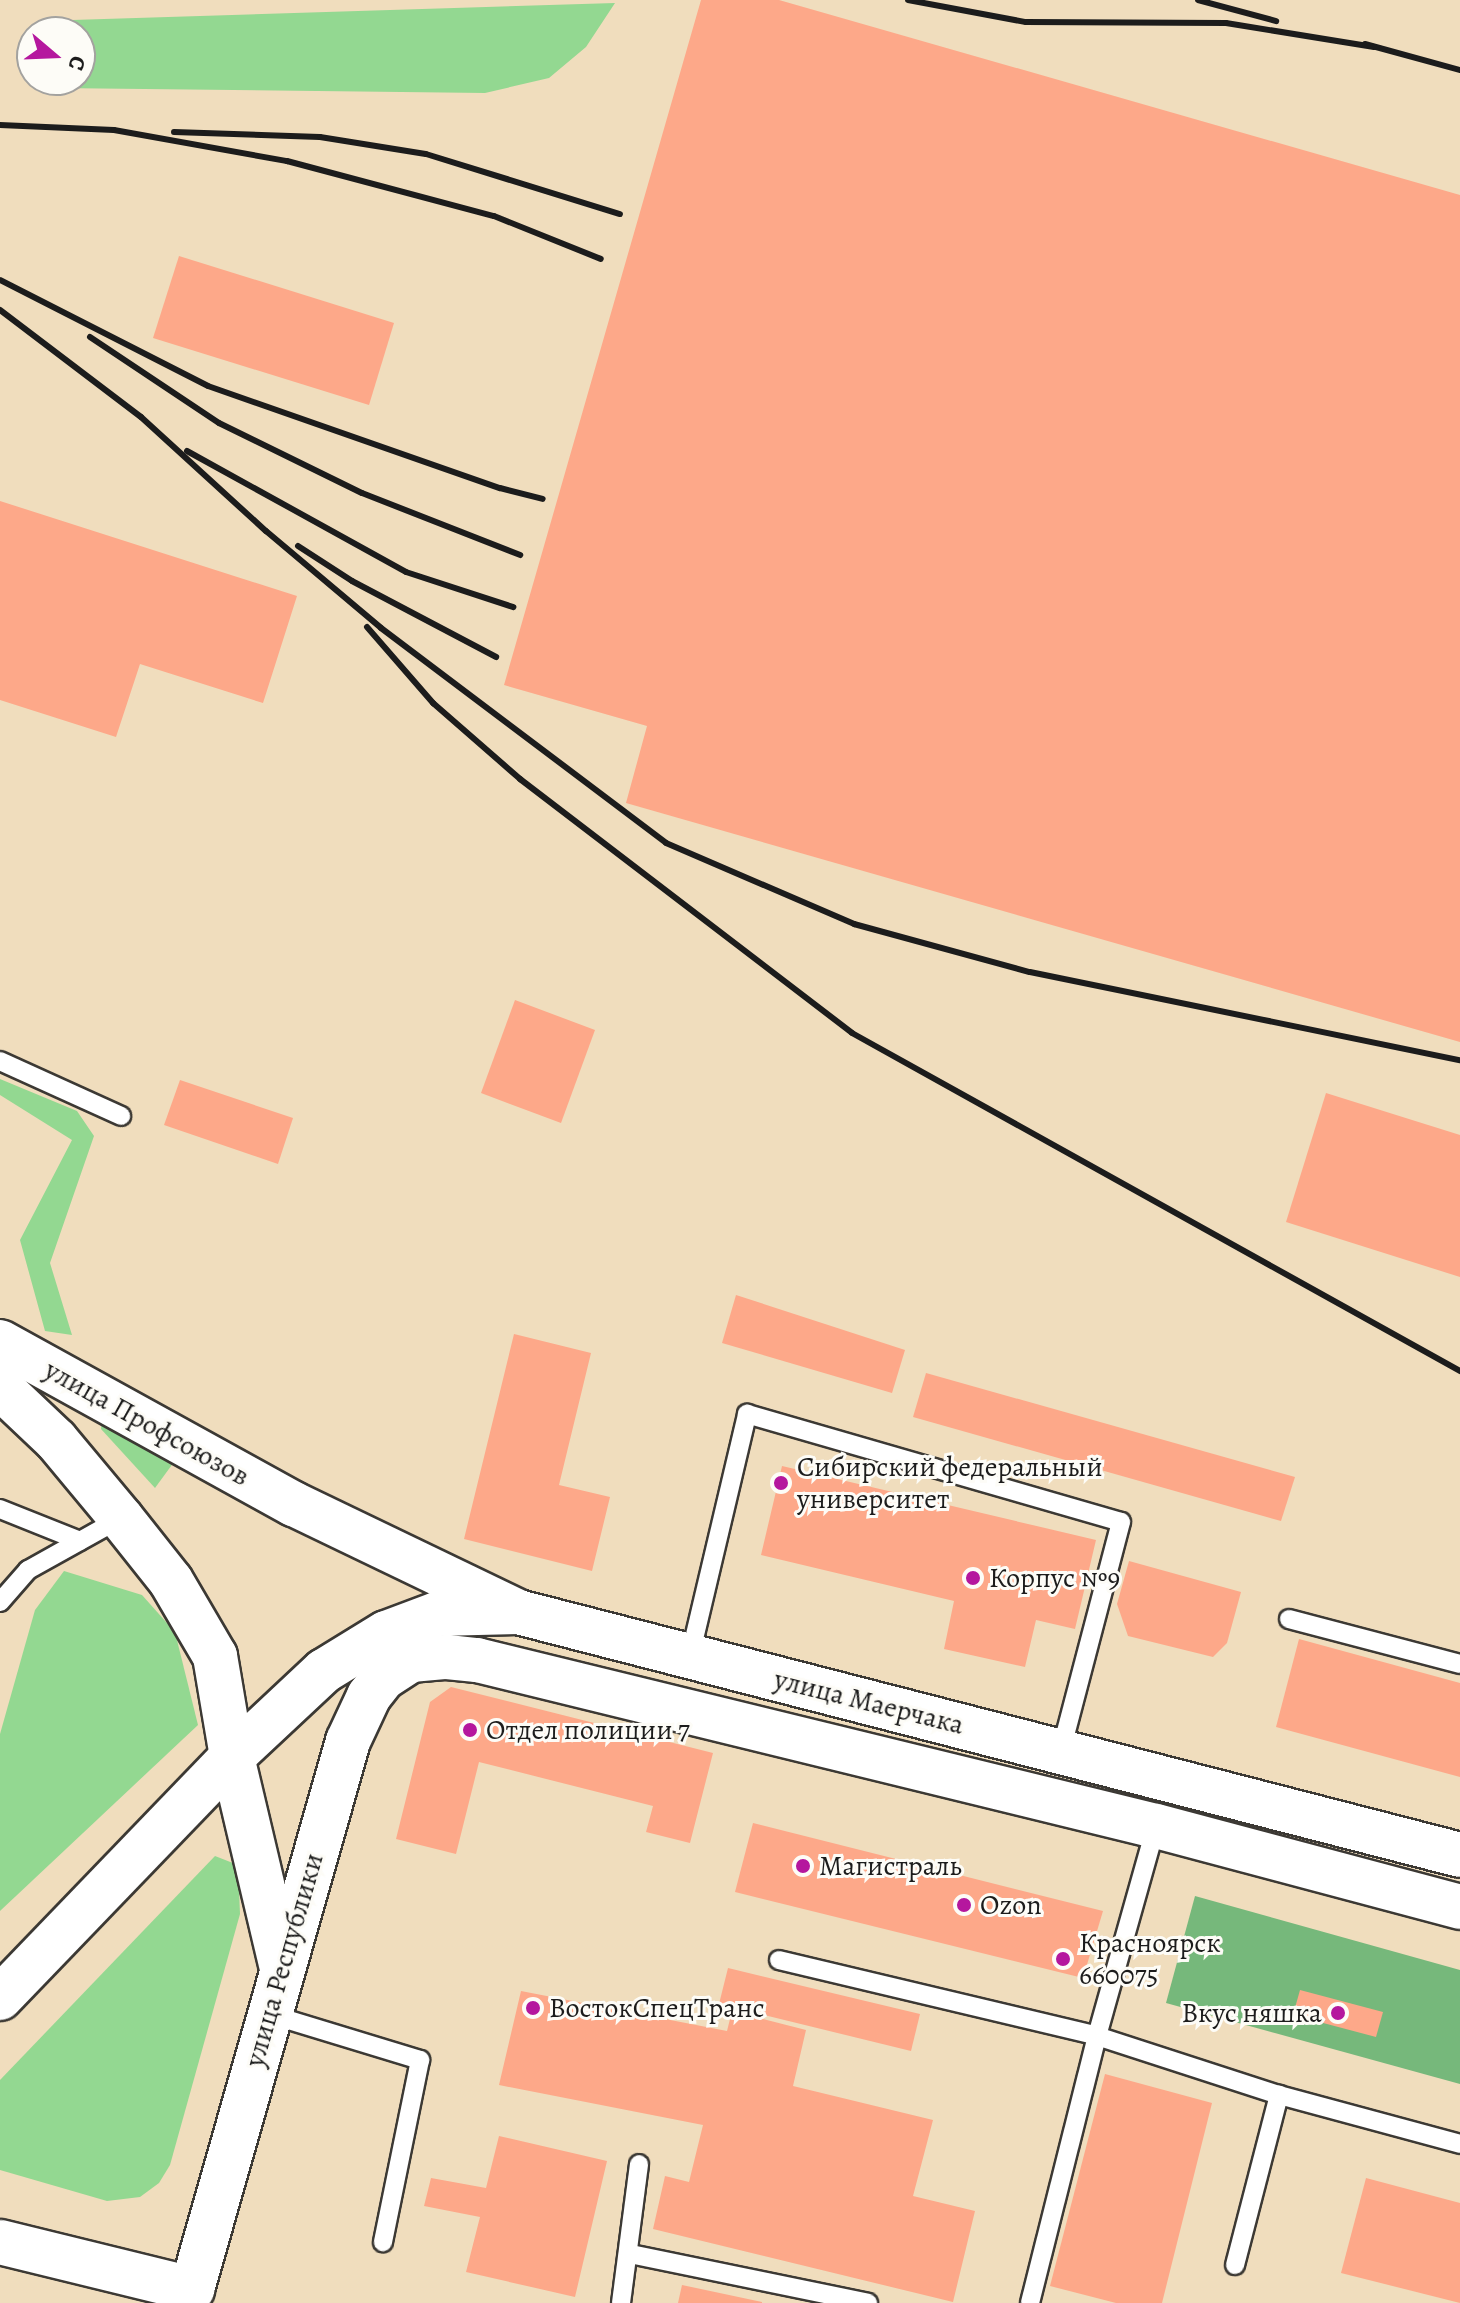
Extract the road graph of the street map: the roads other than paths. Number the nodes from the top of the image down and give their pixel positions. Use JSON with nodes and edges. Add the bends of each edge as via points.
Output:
{"nodes":[{"id":1,"x":0,"y":1061,"type":"edge"},
{"id":2,"x":121,"y":1116,"type":"dead end"},
{"id":3,"x":0,"y":1342,"type":"edge"},
{"id":4,"x":0,"y":1387,"type":"edge"},
{"id":5,"x":294,"y":1504,"type":"joint"},
{"id":6,"x":0,"y":1509,"type":"edge"},
{"id":7,"x":121,"y":1518,"type":"junction"},
{"id":8,"x":80,"y":1541,"type":"junction"},
{"id":9,"x":0,"y":1602,"type":"edge"},
{"id":10,"x":518,"y":1612,"type":"junction"},
{"id":11,"x":1289,"y":1619,"type":"dead end"},
{"id":12,"x":690,"y":1656,"type":"junction"},
{"id":13,"x":432,"y":1658,"type":"joint"},
{"id":14,"x":1460,"y":1664,"type":"edge"},
{"id":15,"x":1061,"y":1750,"type":"junction"},
{"id":16,"x":232,"y":1757,"type":"junction"},
{"id":17,"x":1156,"y":1826,"type":"junction"},
{"id":18,"x":1460,"y":1855,"type":"edge"},
{"id":19,"x":1460,"y":1907,"type":"edge"},
{"id":20,"x":779,"y":1960,"type":"dead end"},
{"id":21,"x":281,"y":1968,"type":"junction"},
{"id":22,"x":0,"y":1998,"type":"edge"},
{"id":23,"x":269,"y":2014,"type":"junction"},
{"id":24,"x":1097,"y":2036,"type":"junction"},
{"id":25,"x":1279,"y":2095,"type":"junction"},
{"id":26,"x":1460,"y":2144,"type":"edge"},
{"id":27,"x":639,"y":2164,"type":"dead end"},
{"id":28,"x":0,"y":2242,"type":"edge"},
{"id":29,"x":383,"y":2242,"type":"dead end"},
{"id":30,"x":630,"y":2254,"type":"junction"},
{"id":31,"x":1235,"y":2265,"type":"dead end"},
{"id":32,"x":190,"y":2296,"type":"edge"},
{"id":33,"x":621,"y":2303,"type":"edge"},
{"id":34,"x":868,"y":2303,"type":"edge"},
{"id":35,"x":1030,"y":2303,"type":"edge"}],
"edges":[{"from":1,"to":2,"type":"lane"},
{"from":3,"to":5,"type":"main road","name":"улица Профсоюзов"},
{"from":4,"to":7,"type":"main road","via":[[56,1440]]},
{"from":5,"to":10,"type":"main road","name":"улица Маерчака"},
{"from":6,"to":8,"type":"lane"},
{"from":7,"to":8,"type":"lane"},
{"from":7,"to":16,"type":"main road","via":[[171,1581],[215,1656]]},
{"from":8,"to":9,"type":"lane","via":[[28,1570]]},
{"from":10,"to":12,"type":"main road","name":"улица Маерчака"},
{"from":10,"to":16,"type":"main road","via":[[437,1614],[386,1633],[324,1671]]},
{"from":11,"to":14,"type":"lane"},
{"from":12,"to":15,"type":"main road","name":"улица Маерчака"},
{"from":12,"to":15,"type":"lane","via":[[747,1414],[1121,1522]]},
{"from":13,"to":17,"type":"main road","name":"улица Маерчака","via":[[477,1660]]},
{"from":13,"to":21,"type":"main road","name":"улица Республики","via":[[411,1660],[383,1678],[369,1696],[348,1741]]},
{"from":15,"to":18,"type":"main road","name":"улица Маерчака"},
{"from":16,"to":21,"type":"main road"},
{"from":16,"to":22,"type":"main road"},
{"from":17,"to":19,"type":"main road","name":"улица Маерчака"},
{"from":17,"to":24,"type":"lane"},
{"from":20,"to":24,"type":"lane"},
{"from":21,"to":23,"type":"main road","name":"улица Республики"},
{"from":23,"to":29,"type":"lane","via":[[420,2060]]},
{"from":23,"to":32,"type":"main road","name":"улица Республики"},
{"from":24,"to":25,"type":"lane"},
{"from":24,"to":35,"type":"lane"},
{"from":25,"to":26,"type":"lane"},
{"from":25,"to":31,"type":"lane"},
{"from":27,"to":30,"type":"lane"},
{"from":28,"to":32,"type":"main road"},
{"from":30,"to":33,"type":"lane"},
{"from":30,"to":34,"type":"lane"}]}
